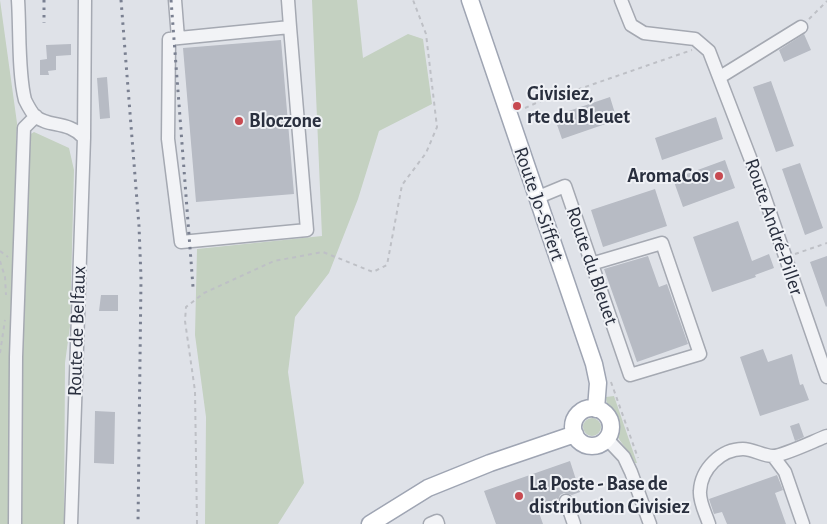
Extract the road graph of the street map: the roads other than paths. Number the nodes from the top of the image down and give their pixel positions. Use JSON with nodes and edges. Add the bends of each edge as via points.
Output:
{"nodes":[{"id":1,"x":18,"y":0,"type":"edge"},
{"id":2,"x":85,"y":0,"type":"edge"},
{"id":3,"x":175,"y":0,"type":"edge"},
{"id":4,"x":288,"y":0,"type":"edge"},
{"id":5,"x":470,"y":0,"type":"edge"},
{"id":6,"x":621,"y":0,"type":"edge"},
{"id":7,"x":290,"y":27,"type":"junction"},
{"id":8,"x":800,"y":27,"type":"road end"},
{"id":9,"x":178,"y":38,"type":"junction"},
{"id":10,"x":720,"y":77,"type":"junction"},
{"id":11,"x":36,"y":116,"type":"junction"},
{"id":12,"x":84,"y":138,"type":"junction"},
{"id":13,"x":536,"y":198,"type":"junction"},
{"id":14,"x":591,"y":264,"type":"junction"},
{"id":15,"x":827,"y":377,"type":"edge"},
{"id":16,"x":596,"y":409,"type":"junction"},
{"id":17,"x":575,"y":434,"type":"junction"},
{"id":18,"x":827,"y":436,"type":"edge"},
{"id":19,"x":607,"y":439,"type":"junction"},
{"id":20,"x":773,"y":456,"type":"junction"},
{"id":21,"x":566,"y":500,"type":"dead end"},
{"id":22,"x":15,"y":524,"type":"edge"},
{"id":23,"x":71,"y":524,"type":"edge"},
{"id":24,"x":370,"y":524,"type":"edge"},
{"id":25,"x":430,"y":524,"type":"edge"},
{"id":26,"x":438,"y":524,"type":"edge"},
{"id":27,"x":574,"y":524,"type":"edge"},
{"id":28,"x":650,"y":524,"type":"edge"},
{"id":29,"x":709,"y":524,"type":"edge"},
{"id":30,"x":803,"y":524,"type":"edge"}],
"edges":[{"from":1,"to":11,"type":"street","via":[[26,101]]},
{"from":2,"to":12,"type":"street","name":"Route de Belfaux"},
{"from":3,"to":9,"type":"street"},
{"from":4,"to":7,"type":"street"},
{"from":5,"to":13,"type":"main road","name":"Route Jo-Siffert"},
{"from":6,"to":10,"type":"street","name":"Route André-Piller","via":[[631,25],[644,33],[696,39],[709,50]]},
{"from":7,"to":9,"type":"street"},
{"from":7,"to":9,"type":"street","via":[[307,230],[181,242],[168,139],[169,39]]},
{"from":8,"to":10,"type":"street"},
{"from":10,"to":15,"type":"street","name":"Route André-Piller"},
{"from":11,"to":12,"type":"street","via":[[72,128]]},
{"from":11,"to":22,"type":"street","via":[[24,128],[16,357]]},
{"from":12,"to":23,"type":"street","name":"Route de Belfaux"},
{"from":13,"to":14,"type":"street","name":"Route du Bleuet","via":[[564,186]]},
{"from":13,"to":16,"type":"main road","name":"Route Jo-Siffert","via":[[594,364],[598,383]]},
{"from":14,"to":14,"type":"street","name":"Route du Bleuet","via":[[630,376],[700,354],[662,243]]},
{"from":16,"to":17,"type":"main road","via":[[582,411],[577,416]]},
{"from":16,"to":19,"type":"main road","via":[[610,421]]},
{"from":17,"to":19,"type":"main road","via":[[578,440],[590,446]]},
{"from":17,"to":24,"type":"main road","via":[[428,488]]},
{"from":18,"to":20,"type":"street"},
{"from":19,"to":28,"type":"street","via":[[624,457]]},
{"from":20,"to":29,"type":"street","via":[[743,449],[716,459],[704,475],[700,491]]},
{"from":20,"to":30,"type":"street","via":[[785,472]]},
{"from":21,"to":27,"type":"street"},
{"from":25,"to":26,"type":"street","via":[[437,521]]}]}
